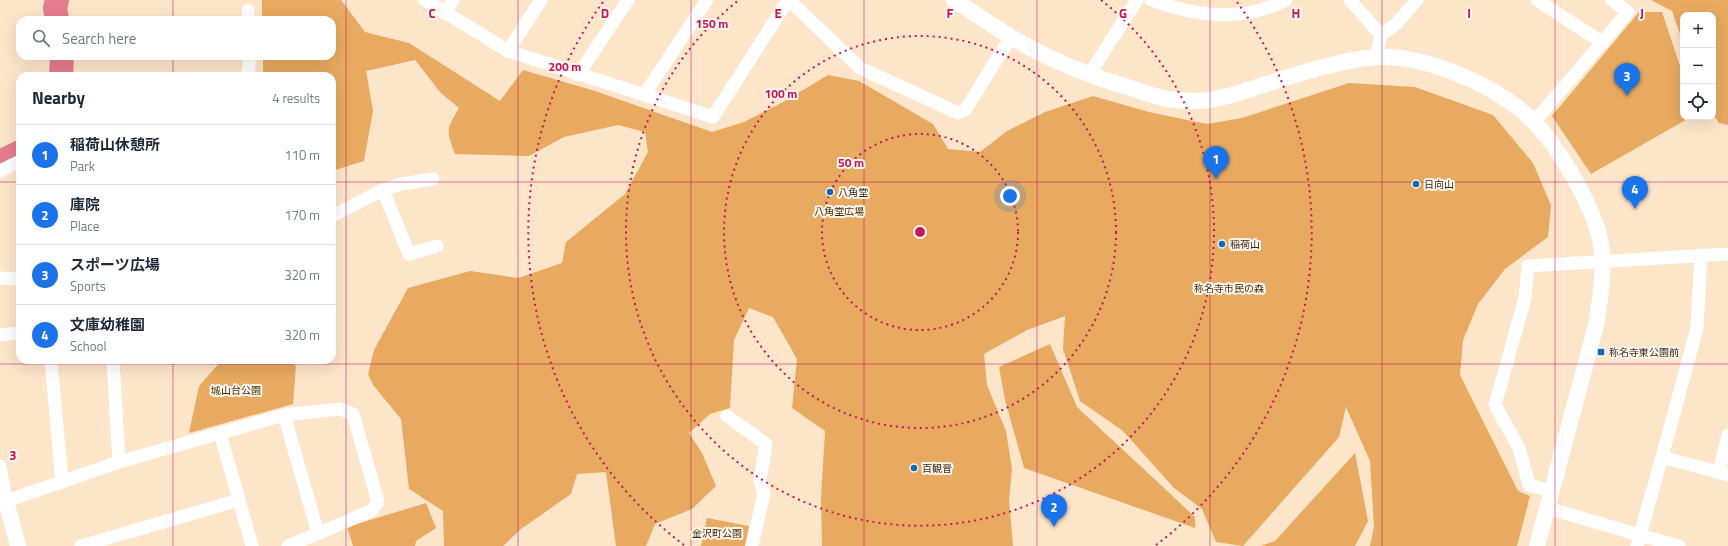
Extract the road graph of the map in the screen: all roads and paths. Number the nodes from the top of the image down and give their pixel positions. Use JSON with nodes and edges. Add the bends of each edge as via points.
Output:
{"nodes":[{"id":1,"x":425,"y":0,"type":"edge"},
{"id":2,"x":453,"y":0,"type":"edge"},
{"id":3,"x":541,"y":0,"type":"edge"},
{"id":4,"x":628,"y":0,"type":"edge"},
{"id":5,"x":707,"y":0,"type":"edge"},
{"id":6,"x":789,"y":0,"type":"edge"},
{"id":7,"x":954,"y":0,"type":"edge"},
{"id":8,"x":1137,"y":0,"type":"edge"},
{"id":9,"x":1151,"y":0,"type":"edge"},
{"id":10,"x":1286,"y":0,"type":"edge"},
{"id":11,"x":1350,"y":0,"type":"edge"},
{"id":12,"x":1417,"y":0,"type":"edge"},
{"id":13,"x":1537,"y":0,"type":"edge"},
{"id":14,"x":1612,"y":0,"type":"edge"},
{"id":15,"x":445,"y":13,"type":"junction"},
{"id":16,"x":1381,"y":35,"type":"junction"},
{"id":17,"x":1011,"y":37,"type":"junction"},
{"id":18,"x":1603,"y":43,"type":"junction"},
{"id":19,"x":508,"y":52,"type":"junction"},
{"id":20,"x":1376,"y":57,"type":"junction"},
{"id":21,"x":249,"y":60,"type":"edge"},
{"id":22,"x":248,"y":72,"type":"edge"},
{"id":23,"x":1089,"y":74,"type":"junction"},
{"id":24,"x":578,"y":75,"type":"junction"},
{"id":25,"x":644,"y":95,"type":"junction"},
{"id":26,"x":1534,"y":122,"type":"junction"},
{"id":27,"x":16,"y":163,"type":"edge"},
{"id":28,"x":0,"y":171,"type":"edge"},
{"id":29,"x":433,"y":179,"type":"dead end"},
{"id":30,"x":383,"y":190,"type":"junction"},
{"id":31,"x":336,"y":214,"type":"edge"},
{"id":32,"x":437,"y":246,"type":"dead end"},
{"id":33,"x":1728,"y":254,"type":"edge"},
{"id":34,"x":1701,"y":255,"type":"junction"},
{"id":35,"x":1603,"y":261,"type":"junction"},
{"id":36,"x":0,"y":278,"type":"edge"},
{"id":37,"x":16,"y":279,"type":"edge"},
{"id":38,"x":16,"y":333,"type":"edge"},
{"id":39,"x":0,"y":335,"type":"edge"},
{"id":40,"x":51,"y":364,"type":"edge"},
{"id":41,"x":113,"y":364,"type":"edge"},
{"id":42,"x":284,"y":415,"type":"junction"},
{"id":43,"x":727,"y":416,"type":"dead end"},
{"id":44,"x":220,"y":434,"type":"junction"},
{"id":45,"x":1728,"y":435,"type":"edge"},
{"id":46,"x":1662,"y":457,"type":"junction"},
{"id":47,"x":119,"y":462,"type":"junction"},
{"id":48,"x":0,"y":466,"type":"edge"},
{"id":49,"x":1723,"y":473,"type":"edge"},
{"id":50,"x":62,"y":482,"type":"junction"},
{"id":51,"x":1551,"y":491,"type":"junction"},
{"id":52,"x":239,"y":500,"type":"junction"},
{"id":53,"x":6,"y":501,"type":"junction"},
{"id":54,"x":1547,"y":508,"type":"junction"},
{"id":55,"x":318,"y":533,"type":"junction"},
{"id":56,"x":1638,"y":541,"type":"edge"},
{"id":57,"x":18,"y":546,"type":"edge"},
{"id":58,"x":82,"y":546,"type":"edge"},
{"id":59,"x":252,"y":546,"type":"edge"},
{"id":60,"x":288,"y":546,"type":"edge"},
{"id":61,"x":752,"y":546,"type":"edge"},
{"id":62,"x":1537,"y":546,"type":"edge"},
{"id":63,"x":1679,"y":546,"type":"edge"}],
"edges":[{"from":1,"to":15,"type":"street"},
{"from":2,"to":15,"type":"street"},
{"from":3,"to":19,"type":"street"},
{"from":4,"to":24,"type":"street"},
{"from":5,"to":25,"type":"street"},
{"from":6,"to":17,"type":"street","via":[[860,68],[958,114],[965,110]]},
{"from":6,"to":25,"type":"street","via":[[713,117]]},
{"from":7,"to":17,"type":"street"},
{"from":8,"to":23,"type":"street"},
{"from":9,"to":10,"type":"street","via":[[1176,9],[1208,14],[1258,12]]},
{"from":11,"to":16,"type":"street"},
{"from":12,"to":16,"type":"street","via":[[1396,24]]},
{"from":13,"to":18,"type":"street"},
{"from":14,"to":18,"type":"street","via":[[1628,12]]},
{"from":15,"to":19,"type":"street"},
{"from":16,"to":20,"type":"street"},
{"from":17,"to":23,"type":"street"},
{"from":18,"to":26,"type":"street"},
{"from":19,"to":24,"type":"street"},
{"from":20,"to":23,"type":"street","via":[[1338,64],[1229,96],[1198,101],[1165,98]]},
{"from":20,"to":26,"type":"street","via":[[1400,58],[1440,67],[1474,81],[1508,101]]},
{"from":21,"to":22,"type":"street"},
{"from":24,"to":25,"type":"street"},
{"from":26,"to":35,"type":"street","via":[[1563,160],[1584,199],[1597,230]]},
{"from":27,"to":28,"type":"street"},
{"from":29,"to":30,"type":"street"},
{"from":30,"to":31,"type":"street"},
{"from":30,"to":32,"type":"street","via":[[409,254]]},
{"from":33,"to":34,"type":"street"},
{"from":34,"to":35,"type":"street"},
{"from":34,"to":46,"type":"street","via":[[1697,328]]},
{"from":35,"to":51,"type":"street","via":[[1597,321]]},
{"from":35,"to":51,"type":"street","via":[[1528,266],[1524,298],[1495,405],[1519,448],[1529,485]]},
{"from":36,"to":37,"type":"street"},
{"from":38,"to":39,"type":"street"},
{"from":40,"to":50,"type":"street"},
{"from":41,"to":47,"type":"street"},
{"from":42,"to":44,"type":"street"},
{"from":42,"to":55,"type":"street"},
{"from":42,"to":55,"type":"street","via":[[340,409],[353,414],[378,502],[371,510]]},
{"from":43,"to":61,"type":"street","via":[[766,444],[760,480],[764,493]]},
{"from":44,"to":47,"type":"street"},
{"from":44,"to":52,"type":"street"},
{"from":45,"to":49,"type":"street"},
{"from":46,"to":49,"type":"street"},
{"from":46,"to":56,"type":"street"},
{"from":47,"to":50,"type":"street"},
{"from":48,"to":53,"type":"street"},
{"from":50,"to":53,"type":"street"},
{"from":51,"to":54,"type":"street"},
{"from":52,"to":58,"type":"street"},
{"from":52,"to":59,"type":"street"},
{"from":53,"to":57,"type":"street"},
{"from":54,"to":56,"type":"street"},
{"from":54,"to":62,"type":"street"},
{"from":55,"to":60,"type":"street"},
{"from":56,"to":63,"type":"street"}]}
